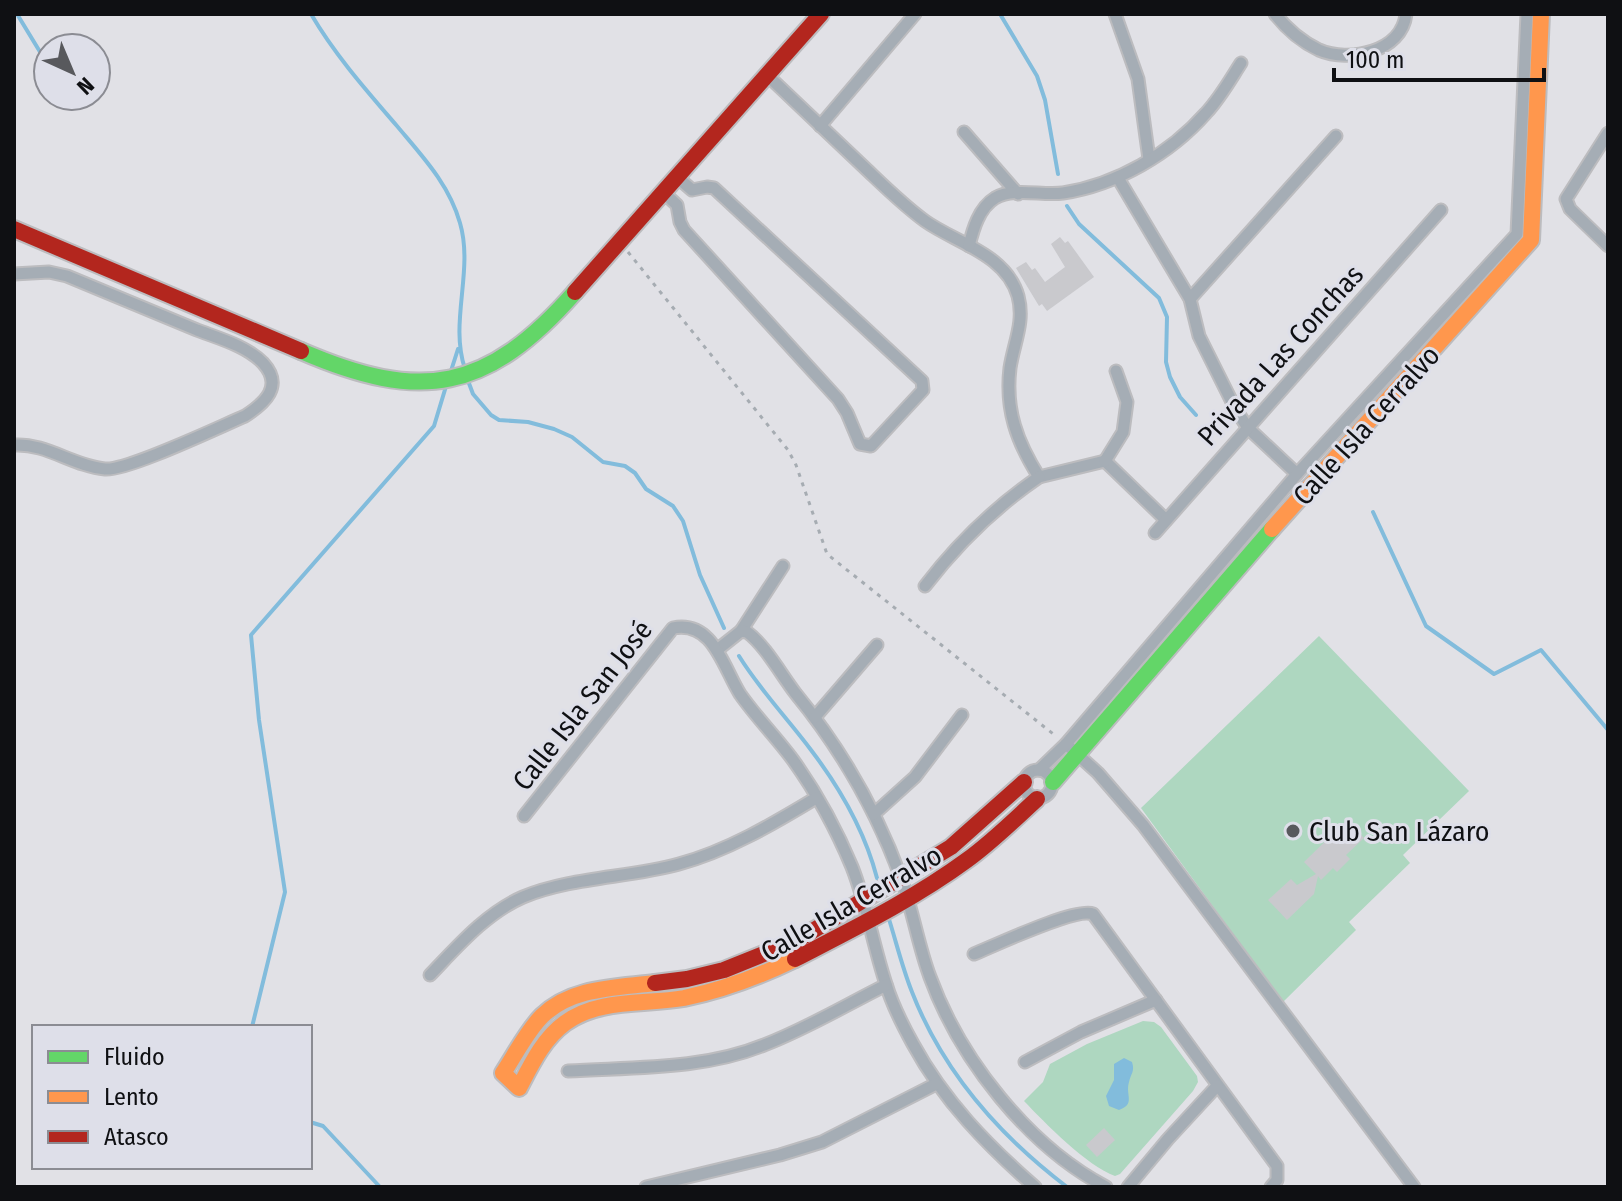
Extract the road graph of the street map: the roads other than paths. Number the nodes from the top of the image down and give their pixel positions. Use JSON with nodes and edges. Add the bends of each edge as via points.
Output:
{"nodes":[{"id":1,"x":821,"y":14,"type":"edge"},
{"id":2,"x":915,"y":14,"type":"edge"},
{"id":3,"x":1115,"y":14,"type":"edge"},
{"id":4,"x":1275,"y":14,"type":"edge"},
{"id":5,"x":1406,"y":14,"type":"edge"},
{"id":6,"x":1527,"y":14,"type":"edge"},
{"id":7,"x":1541,"y":14,"type":"edge"},
{"id":8,"x":1241,"y":63,"type":"dead end"},
{"id":9,"x":767,"y":75,"type":"junction"},
{"id":10,"x":820,"y":126,"type":"junction"},
{"id":11,"x":964,"y":132,"type":"dead end"},
{"id":12,"x":1608,"y":133,"type":"edge"},
{"id":13,"x":1336,"y":136,"type":"dead end"},
{"id":14,"x":1149,"y":159,"type":"junction"},
{"id":15,"x":677,"y":177,"type":"junction"},
{"id":16,"x":1118,"y":178,"type":"junction"},
{"id":17,"x":663,"y":192,"type":"junction"},
{"id":18,"x":1018,"y":194,"type":"junction"},
{"id":19,"x":1441,"y":210,"type":"dead end"},
{"id":20,"x":14,"y":229,"type":"edge"},
{"id":21,"x":969,"y":246,"type":"junction"},
{"id":22,"x":1608,"y":246,"type":"edge"},
{"id":23,"x":14,"y":274,"type":"edge"},
{"id":24,"x":1190,"y":299,"type":"junction"},
{"id":25,"x":1116,"y":371,"type":"dead end"},
{"id":26,"x":1248,"y":428,"type":"junction"},
{"id":27,"x":14,"y":445,"type":"edge"},
{"id":28,"x":1105,"y":461,"type":"junction"},
{"id":29,"x":1297,"y":474,"type":"junction"},
{"id":30,"x":1039,"y":477,"type":"junction"},
{"id":31,"x":1166,"y":520,"type":"junction"},
{"id":32,"x":1155,"y":533,"type":"dead end"},
{"id":33,"x":783,"y":566,"type":"dead end"},
{"id":34,"x":925,"y":586,"type":"dead end"},
{"id":35,"x":741,"y":631,"type":"junction"},
{"id":36,"x":877,"y":645,"type":"dead end"},
{"id":37,"x":717,"y":650,"type":"junction"},
{"id":38,"x":962,"y":715,"type":"dead end"},
{"id":39,"x":815,"y":717,"type":"junction"},
{"id":40,"x":1073,"y":750,"type":"junction"},
{"id":41,"x":1039,"y":770,"type":"junction"},
{"id":42,"x":1024,"y":782,"type":"junction"},
{"id":43,"x":1053,"y":782,"type":"junction"},
{"id":44,"x":816,"y":798,"type":"junction"},
{"id":45,"x":1037,"y":799,"type":"junction"},
{"id":46,"x":874,"y":814,"type":"junction"},
{"id":47,"x":524,"y":816,"type":"dead end"},
{"id":48,"x":901,"y":878,"type":"junction"},
{"id":49,"x":907,"y":897,"type":"junction"},
{"id":50,"x":863,"y":901,"type":"junction"},
{"id":51,"x":869,"y":921,"type":"junction"},
{"id":52,"x":974,"y":954,"type":"dead end"},
{"id":53,"x":430,"y":975,"type":"dead end"},
{"id":54,"x":886,"y":985,"type":"junction"},
{"id":55,"x":1156,"y":1000,"type":"junction"},
{"id":56,"x":1025,"y":1062,"type":"dead end"},
{"id":57,"x":568,"y":1071,"type":"dead end"},
{"id":58,"x":936,"y":1084,"type":"junction"},
{"id":59,"x":1217,"y":1086,"type":"junction"},
{"id":60,"x":646,"y":1187,"type":"edge"},
{"id":61,"x":1035,"y":1187,"type":"edge"},
{"id":62,"x":1106,"y":1187,"type":"edge"},
{"id":63,"x":1128,"y":1187,"type":"edge"},
{"id":64,"x":1271,"y":1187,"type":"edge"},
{"id":65,"x":1414,"y":1187,"type":"edge"}],
"edges":[{"from":1,"to":9,"type":"street"},
{"from":2,"to":10,"type":"street"},
{"from":3,"to":14,"type":"street","via":[[1138,79]]},
{"from":4,"to":5,"type":"street","via":[[1320,50],[1358,56],[1389,43]]},
{"from":6,"to":29,"type":"street","name":"Calle Isla Cerralvo","via":[[1517,234]]},
{"from":7,"to":40,"type":"street","name":"Calle Isla Cerralvo","via":[[1531,240]]},
{"from":8,"to":14,"type":"street","via":[[1195,126]]},
{"from":9,"to":10,"type":"street"},
{"from":9,"to":15,"type":"street"},
{"from":10,"to":21,"type":"street","via":[[924,221]]},
{"from":11,"to":18,"type":"street"},
{"from":12,"to":22,"type":"street","via":[[1566,199]]},
{"from":13,"to":24,"type":"street"},
{"from":14,"to":16,"type":"street"},
{"from":15,"to":17,"type":"street"},
{"from":15,"to":17,"type":"street","via":[[692,190],[714,188],[922,381],[923,390],[871,446],[860,444],[838,399],[684,230],[677,205]]},
{"from":16,"to":18,"type":"street","via":[[1085,190]]},
{"from":16,"to":24,"type":"street"},
{"from":17,"to":20,"type":"street","via":[[546,325],[516,349],[453,379],[421,383],[375,380],[342,369]]},
{"from":18,"to":21,"type":"street","via":[[994,198],[973,229]]},
{"from":19,"to":26,"type":"street","name":"Privada Las Conchas"},
{"from":21,"to":30,"type":"street","via":[[1002,269],[1018,294],[1022,323],[1010,366],[1009,403],[1022,450]]},
{"from":23,"to":27,"type":"street","via":[[67,276],[249,352],[264,363],[271,378],[269,397],[245,416],[117,469]]},
{"from":24,"to":26,"type":"street","via":[[1199,336]]},
{"from":25,"to":28,"type":"street","via":[[1127,402],[1123,432]]},
{"from":26,"to":29,"type":"street"},
{"from":26,"to":31,"type":"street","name":"Privada Las Conchas"},
{"from":28,"to":30,"type":"street"},
{"from":28,"to":31,"type":"street"},
{"from":29,"to":40,"type":"street","name":"Calle Isla Cerralvo"},
{"from":30,"to":34,"type":"street","via":[[976,528]]},
{"from":31,"to":32,"type":"street","name":"Privada Las Conchas"},
{"from":33,"to":35,"type":"street"},
{"from":35,"to":37,"type":"street"},
{"from":35,"to":39,"type":"street","via":[[753,636]]},
{"from":36,"to":39,"type":"street"},
{"from":37,"to":44,"type":"street","name":"Calle Isla San José","via":[[752,711],[795,762]]},
{"from":37,"to":47,"type":"street","name":"Calle Isla San José","via":[[699,629],[673,628]]},
{"from":38,"to":46,"type":"street","via":[[915,777]]},
{"from":39,"to":46,"type":"street"},
{"from":40,"to":41,"type":"street","name":"Calle Isla Cerralvo"},
{"from":40,"to":43,"type":"street","name":"Calle Isla Cerralvo"},
{"from":40,"to":65,"type":"street","via":[[1143,825]]},
{"from":41,"to":42,"type":"street"},
{"from":41,"to":43,"type":"street"},
{"from":42,"to":45,"type":"street","via":[[1027,794]]},
{"from":42,"to":48,"type":"street","name":"Calle Isla Cerralvo","via":[[968,834]]},
{"from":43,"to":45,"type":"street","via":[[1049,794]]},
{"from":44,"to":50,"type":"street","name":"Calle Isla San José"},
{"from":44,"to":53,"type":"street","via":[[739,841],[679,864],[560,885],[521,898],[483,924]]},
{"from":45,"to":49,"type":"street","name":"Calle Isla Cerralvo","via":[[984,847]]},
{"from":46,"to":48,"type":"street"},
{"from":48,"to":49,"type":"street"},
{"from":48,"to":50,"type":"street","name":"Calle Isla Cerralvo"},
{"from":49,"to":51,"type":"street","name":"Calle Isla Cerralvo"},
{"from":49,"to":62,"type":"street","via":[[931,980],[971,1060],[1042,1139]]},
{"from":50,"to":51,"type":"street","name":"Calle Isla San José"},
{"from":50,"to":51,"type":"street","name":"Calle Isla Cerralvo","via":[[796,941],[724,970],[582,992],[560,1002],[541,1017],[503,1073],[519,1088],[540,1051],[574,1017],[602,1007],[672,1000],[765,975]]},
{"from":51,"to":54,"type":"street","name":"Calle Isla San José"},
{"from":52,"to":55,"type":"street","via":[[1066,917],[1093,914]]},
{"from":54,"to":57,"type":"street","via":[[762,1046],[731,1055],[679,1065]]},
{"from":54,"to":58,"type":"street","name":"Calle Isla San José"},
{"from":55,"to":56,"type":"street"},
{"from":55,"to":59,"type":"street"},
{"from":58,"to":60,"type":"street","via":[[822,1142]]},
{"from":58,"to":61,"type":"street","name":"Calle Isla San José","via":[[982,1139]]},
{"from":59,"to":63,"type":"street"},
{"from":59,"to":64,"type":"street","via":[[1277,1166]]}]}
